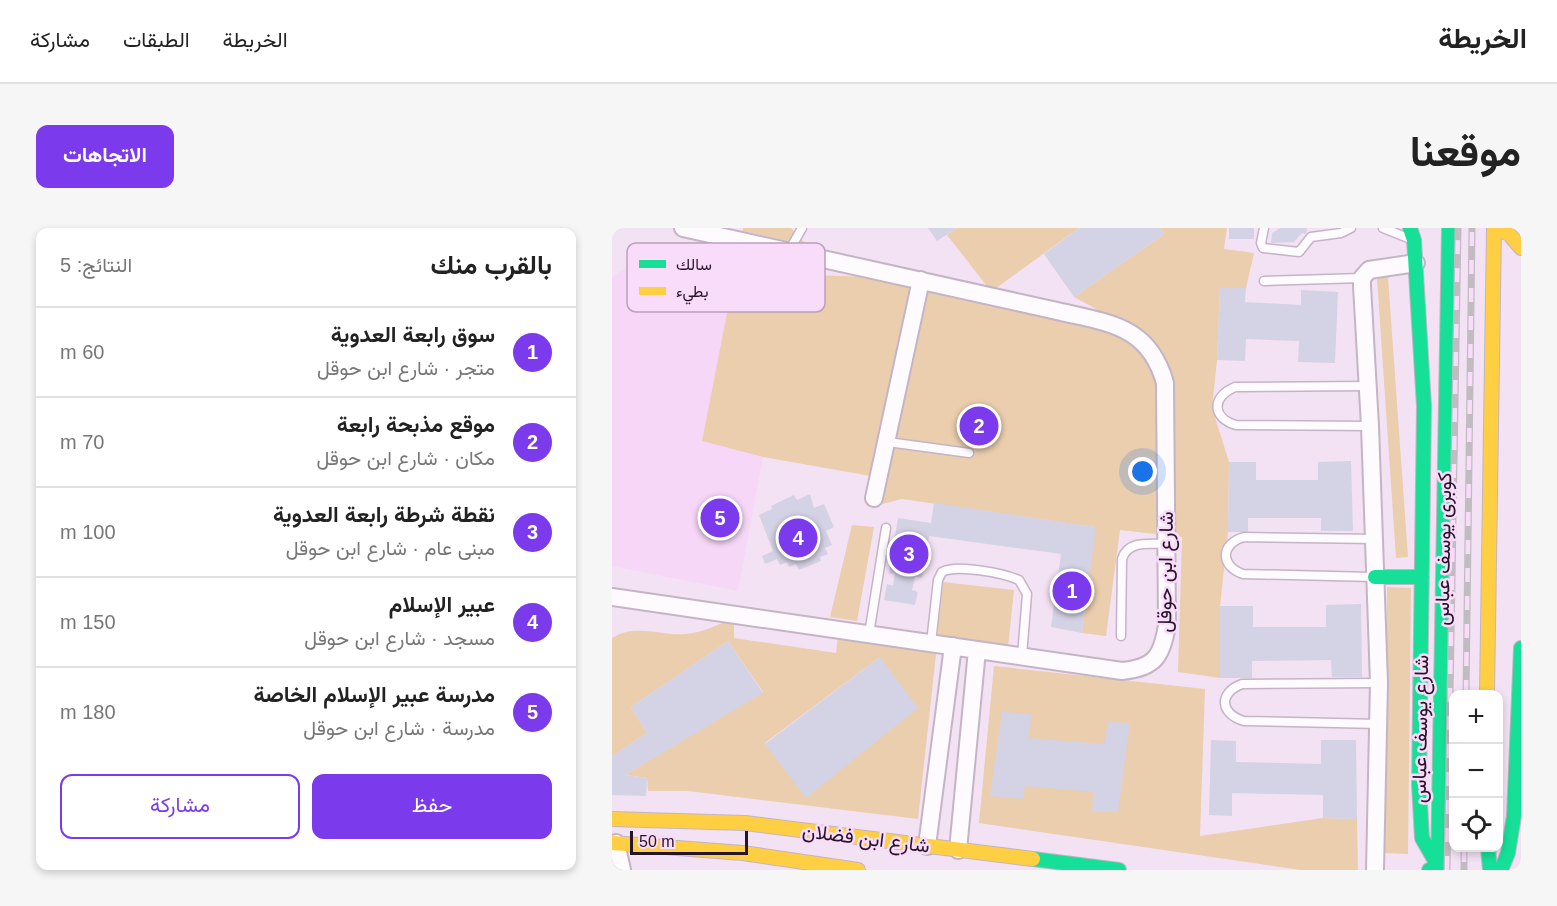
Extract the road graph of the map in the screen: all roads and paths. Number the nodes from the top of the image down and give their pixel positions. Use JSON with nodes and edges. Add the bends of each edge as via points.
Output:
{"nodes":[{"id":1,"x":683,"y":228,"type":"edge"},
{"id":2,"x":802,"y":228,"type":"edge"},
{"id":3,"x":1264,"y":228,"type":"edge"},
{"id":4,"x":1351,"y":228,"type":"edge"},
{"id":5,"x":1383,"y":228,"type":"edge"},
{"id":6,"x":1449,"y":228,"type":"edge"},
{"id":7,"x":1496,"y":228,"type":"edge"},
{"id":8,"x":1421,"y":237,"type":"edge"},
{"id":9,"x":752,"y":243,"type":"edge"},
{"id":10,"x":794,"y":243,"type":"edge"},
{"id":11,"x":1521,"y":248,"type":"edge"},
{"id":12,"x":825,"y":259,"type":"edge"},
{"id":13,"x":1416,"y":263,"type":"junction"},
{"id":14,"x":1362,"y":278,"type":"junction"},
{"id":15,"x":921,"y":280,"type":"junction"},
{"id":16,"x":1264,"y":281,"type":"dead end"},
{"id":17,"x":1368,"y":386,"type":"junction"},
{"id":18,"x":1370,"y":426,"type":"junction"},
{"id":19,"x":888,"y":442,"type":"junction"},
{"id":20,"x":969,"y":453,"type":"dead end"},
{"id":21,"x":874,"y":498,"type":"dead end"},
{"id":22,"x":886,"y":528,"type":"dead end"},
{"id":23,"x":1375,"y":539,"type":"junction"},
{"id":24,"x":1166,"y":544,"type":"junction"},
{"id":25,"x":1375,"y":577,"type":"junction"},
{"id":26,"x":1422,"y":577,"type":"junction"},
{"id":27,"x":612,"y":597,"type":"edge"},
{"id":28,"x":869,"y":634,"type":"junction"},
{"id":29,"x":1121,"y":636,"type":"dead end"},
{"id":30,"x":931,"y":643,"type":"junction"},
{"id":31,"x":953,"y":646,"type":"junction"},
{"id":32,"x":1521,"y":648,"type":"edge"},
{"id":33,"x":977,"y":650,"type":"junction"},
{"id":34,"x":1022,"y":656,"type":"junction"},
{"id":35,"x":1379,"y":683,"type":"junction"},
{"id":36,"x":1487,"y":690,"type":"edge"},
{"id":37,"x":1519,"y":713,"type":"edge"},
{"id":38,"x":1380,"y":724,"type":"junction"},
{"id":39,"x":1519,"y":734,"type":"edge"},
{"id":40,"x":612,"y":819,"type":"edge"},
{"id":41,"x":614,"y":843,"type":"edge"},
{"id":42,"x":927,"y":846,"type":"junction"},
{"id":43,"x":958,"y":850,"type":"junction"},
{"id":44,"x":1488,"y":852,"type":"edge"},
{"id":45,"x":743,"y":853,"type":"junction"},
{"id":46,"x":1038,"y":865,"type":"edge"},
{"id":47,"x":1435,"y":869,"type":"edge"},
{"id":48,"x":622,"y":870,"type":"edge"},
{"id":49,"x":744,"y":870,"type":"edge"},
{"id":50,"x":858,"y":870,"type":"edge"},
{"id":51,"x":1119,"y":870,"type":"edge"},
{"id":52,"x":1375,"y":870,"type":"edge"},
{"id":53,"x":1490,"y":870,"type":"edge"},
{"id":54,"x":1501,"y":870,"type":"edge"}],
"edges":[{"from":1,"to":9,"type":"street","name":"شارع ابن حوقل"},
{"from":2,"to":10,"type":"lane"},
{"from":3,"to":4,"type":"lane","via":[[1263,248],[1296,252],[1311,237]]},
{"from":5,"to":8,"type":"lane"},
{"from":6,"to":8,"type":"street"},
{"from":6,"to":47,"type":"street","name":"كوبرى يوسف عباس"},
{"from":7,"to":11,"type":"street","via":[[1509,234]]},
{"from":7,"to":36,"type":"street"},
{"from":8,"to":13,"type":"street"},
{"from":12,"to":15,"type":"street","name":"شارع ابن حوقل"},
{"from":13,"to":14,"type":"street","via":[[1375,267]]},
{"from":13,"to":26,"type":"street","name":"شارع يوسف عباس","via":[[1424,406]]},
{"from":14,"to":16,"type":"lane"},
{"from":14,"to":17,"type":"street"},
{"from":15,"to":19,"type":"street"},
{"from":15,"to":24,"type":"street","name":"شارع ابن حوقل","via":[[1114,324],[1132,332],[1146,345],[1160,363],[1165,383]]},
{"from":17,"to":18,"type":"street"},
{"from":17,"to":18,"type":"lane","via":[[1234,387],[1218,401],[1218,412],[1225,422],[1236,425]]},
{"from":18,"to":23,"type":"street"},
{"from":19,"to":20,"type":"lane"},
{"from":19,"to":21,"type":"street"},
{"from":22,"to":28,"type":"lane"},
{"from":23,"to":25,"type":"street"},
{"from":23,"to":25,"type":"lane","via":[[1244,537],[1233,540],[1226,549],[1226,561],[1232,570],[1243,574]]},
{"from":24,"to":29,"type":"lane","via":[[1131,545],[1124,551]]},
{"from":24,"to":34,"type":"street","name":"شارع ابن حوقل","via":[[1167,625],[1158,656],[1149,664],[1122,670]]},
{"from":25,"to":26,"type":"street"},
{"from":25,"to":35,"type":"street"},
{"from":26,"to":47,"type":"street","name":"شارع يوسف عباس","via":[[1419,822]]},
{"from":27,"to":28,"type":"street","name":"شارع ابن حوقل"},
{"from":28,"to":30,"type":"street","name":"شارع ابن حوقل"},
{"from":30,"to":31,"type":"street","name":"شارع ابن حوقل"},
{"from":30,"to":34,"type":"lane","via":[[942,572],[955,568],[1004,575],[1019,580],[1027,594]]},
{"from":31,"to":33,"type":"street","name":"شارع ابن حوقل"},
{"from":31,"to":42,"type":"street"},
{"from":32,"to":37,"type":"street"},
{"from":33,"to":34,"type":"street","name":"شارع ابن حوقل"},
{"from":33,"to":43,"type":"street"},
{"from":35,"to":38,"type":"street"},
{"from":35,"to":38,"type":"lane","via":[[1242,684],[1231,688],[1225,698],[1226,709],[1233,718],[1244,721]]},
{"from":37,"to":39,"type":"street"},
{"from":38,"to":52,"type":"street"},
{"from":39,"to":54,"type":"street","via":[[1514,816],[1508,854]]},
{"from":40,"to":42,"type":"street","name":"شارع ابن فضلان","via":[[745,823]]},
{"from":41,"to":45,"type":"street","name":"شارع ابن فضلان"},
{"from":41,"to":48,"type":"street"},
{"from":42,"to":43,"type":"street","name":"شارع ابن فضلان"},
{"from":43,"to":46,"type":"street","name":"شارع ابن فضلان"},
{"from":44,"to":53,"type":"street"},
{"from":45,"to":49,"type":"street"},
{"from":45,"to":50,"type":"street","name":"شارع ابن فضلان"},
{"from":46,"to":51,"type":"street","name":"شارع ابن فضلان"}]}
